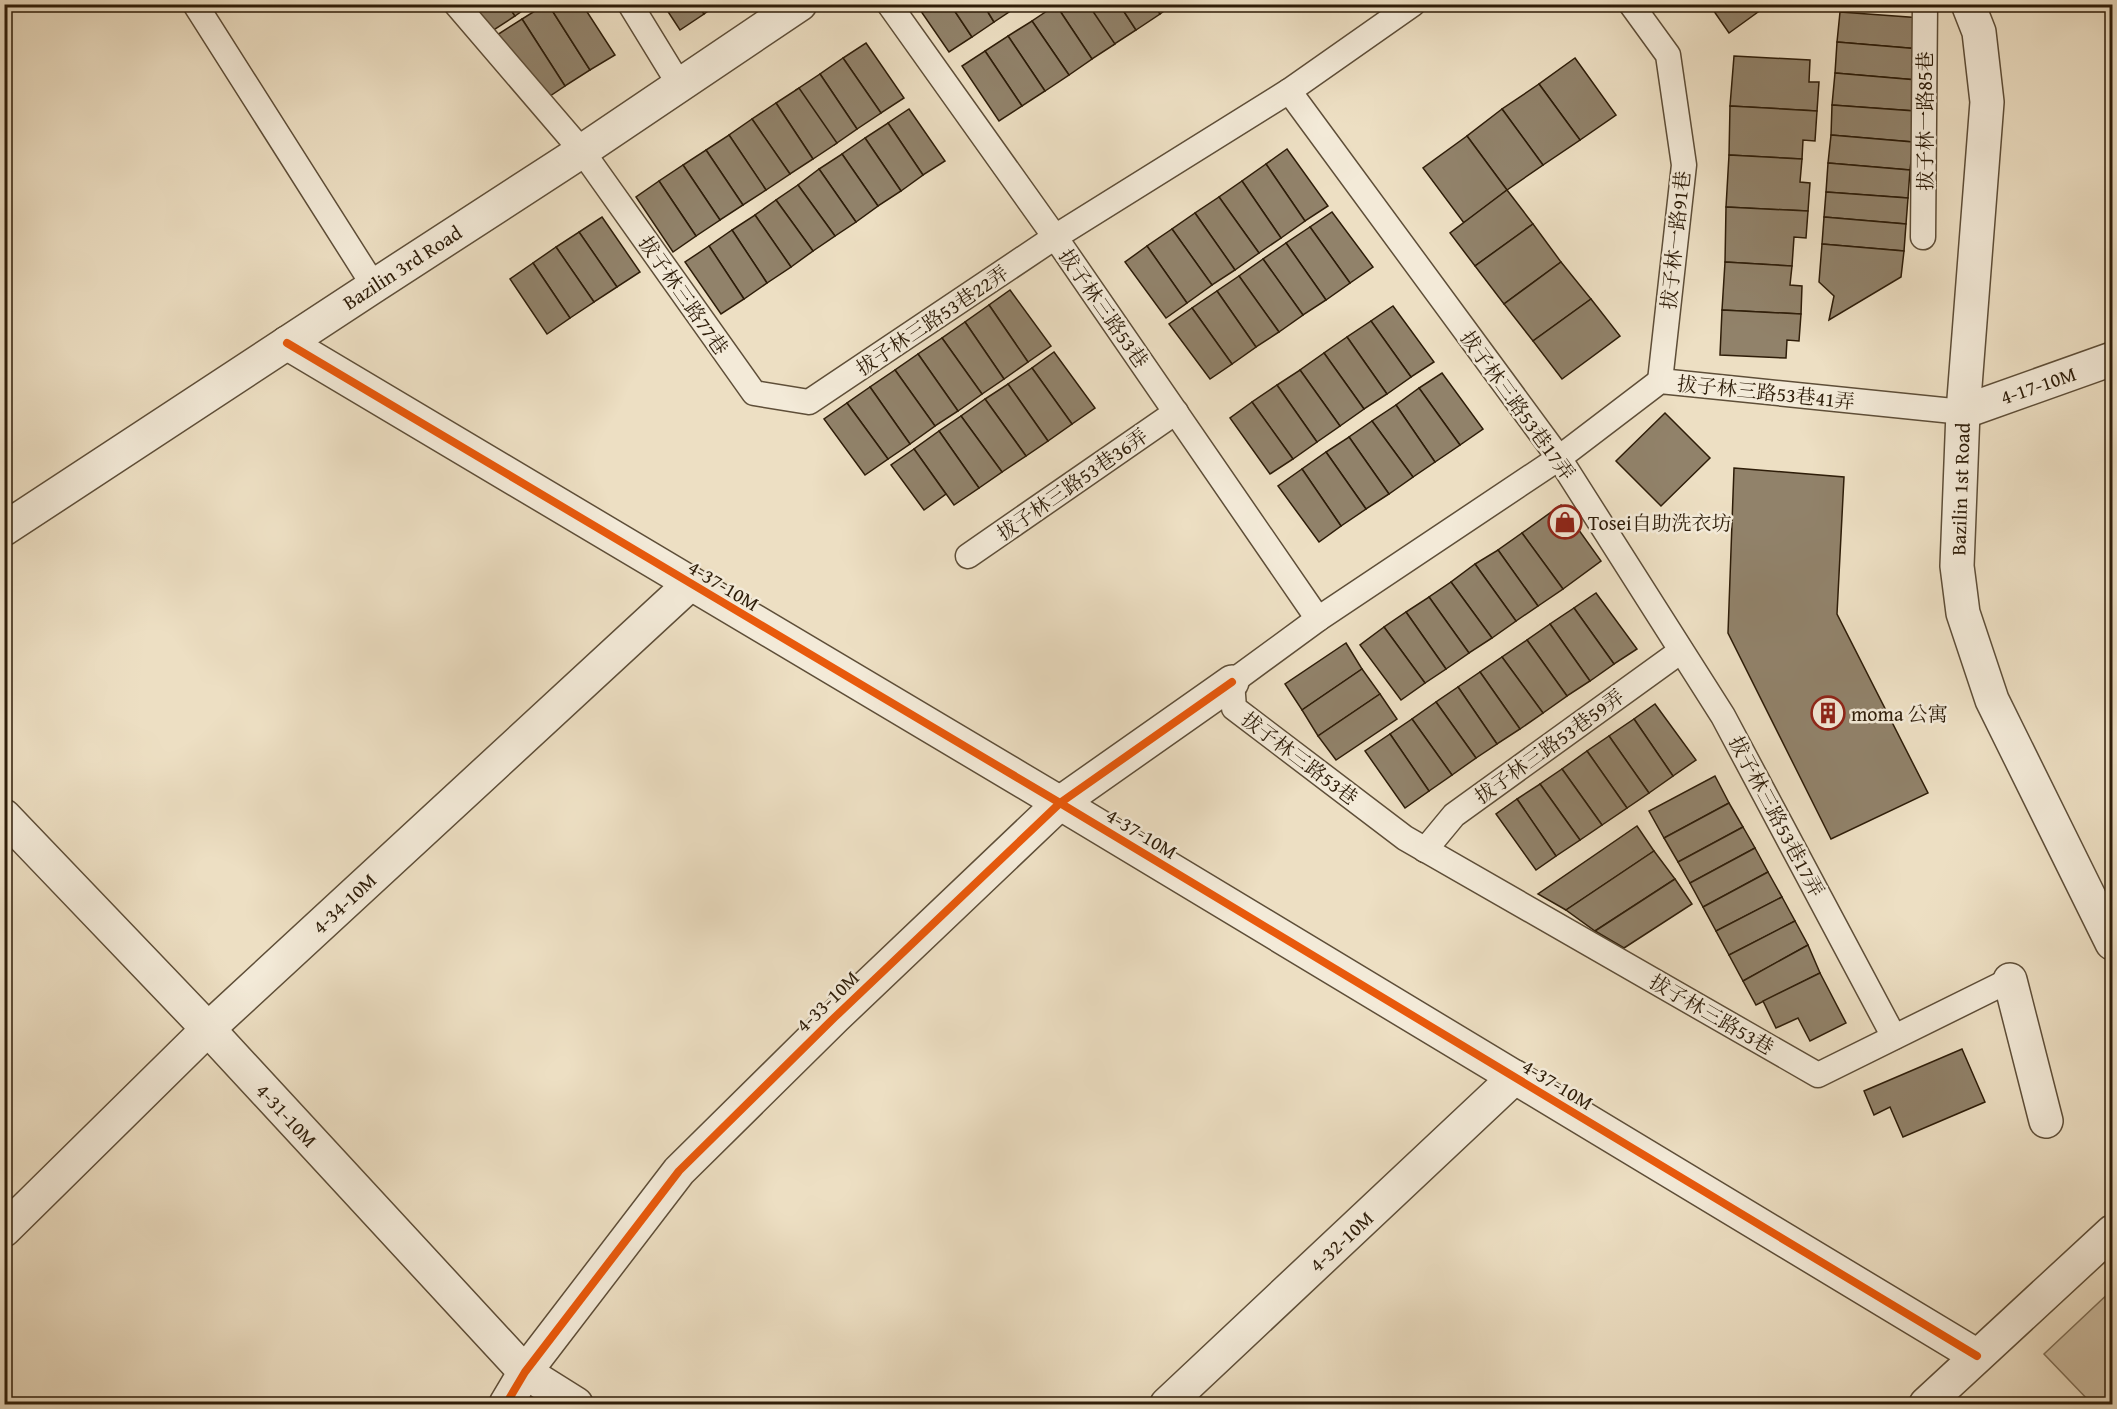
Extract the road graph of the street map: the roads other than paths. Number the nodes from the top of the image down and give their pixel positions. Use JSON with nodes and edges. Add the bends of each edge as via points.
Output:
{"nodes":[{"id":1,"x":195,"y":4,"type":"edge"},
{"id":2,"x":456,"y":4,"type":"edge"},
{"id":3,"x":630,"y":4,"type":"edge"},
{"id":4,"x":800,"y":4,"type":"edge"},
{"id":5,"x":889,"y":4,"type":"edge"},
{"id":6,"x":1413,"y":4,"type":"edge"},
{"id":7,"x":1631,"y":4,"type":"edge"},
{"id":8,"x":1925,"y":4,"type":"edge"},
{"id":9,"x":1968,"y":4,"type":"edge"},
{"id":10,"x":679,"y":84,"type":"junction"},
{"id":11,"x":1289,"y":91,"type":"junction"},
{"id":12,"x":582,"y":151,"type":"junction"},
{"id":13,"x":1055,"y":237,"type":"junction"},
{"id":14,"x":1923,"y":237,"type":"dead end"},
{"id":15,"x":374,"y":286,"type":"junction"},
{"id":16,"x":287,"y":343,"type":"junction"},
{"id":17,"x":2112,"y":359,"type":"edge"},
{"id":18,"x":1660,"y":381,"type":"junction"},
{"id":19,"x":809,"y":402,"type":"joint"},
{"id":20,"x":1176,"y":412,"type":"junction"},
{"id":21,"x":1963,"y":412,"type":"junction"},
{"id":22,"x":1559,"y":458,"type":"junction"},
{"id":23,"x":4,"y":529,"type":"edge"},
{"id":24,"x":968,"y":556,"type":"dead end"},
{"id":25,"x":690,"y":584,"type":"junction"},
{"id":26,"x":1318,"y":619,"type":"junction"},
{"id":27,"x":1681,"y":651,"type":"junction"},
{"id":28,"x":1232,"y":682,"type":"junction"},
{"id":29,"x":1060,"y":803,"type":"junction"},
{"id":30,"x":4,"y":816,"type":"edge"},
{"id":31,"x":1425,"y":850,"type":"junction"},
{"id":32,"x":2112,"y":943,"type":"edge"},
{"id":33,"x":2010,"y":980,"type":"joint"},
{"id":34,"x":208,"y":1029,"type":"junction"},
{"id":35,"x":1894,"y":1037,"type":"junction"},
{"id":36,"x":1515,"y":1077,"type":"junction"},
{"id":37,"x":2046,"y":1121,"type":"dead end"},
{"id":38,"x":4,"y":1230,"type":"edge"},
{"id":39,"x":2112,"y":1232,"type":"edge"},
{"id":40,"x":1977,"y":1356,"type":"junction"},
{"id":41,"x":525,"y":1372,"type":"junction"},
{"id":42,"x":506,"y":1404,"type":"edge"},
{"id":43,"x":576,"y":1404,"type":"edge"},
{"id":44,"x":1167,"y":1404,"type":"edge"},
{"id":45,"x":1926,"y":1404,"type":"edge"}],
"edges":[{"from":1,"to":15,"type":"lane"},
{"from":2,"to":12,"type":"lane","name":"拔子林三路77巷"},
{"from":3,"to":10,"type":"lane"},
{"from":4,"to":10,"type":"street","name":"Bazilin 3rd Road"},
{"from":5,"to":13,"type":"lane","name":"拔子林三路53巷"},
{"from":6,"to":11,"type":"lane"},
{"from":7,"to":18,"type":"lane","name":"拔子林一路91巷","via":[[1668,55],[1684,165]]},
{"from":8,"to":14,"type":"lane","name":"拔子林一路85巷"},
{"from":9,"to":21,"type":"street","name":"Bazilin 1st Road","via":[[1979,32],[1987,102]]},
{"from":10,"to":12,"type":"street","name":"Bazilin 3rd Road"},
{"from":11,"to":13,"type":"lane"},
{"from":11,"to":22,"type":"lane","name":"拔子林三路53巷17弄"},
{"from":12,"to":15,"type":"street","name":"Bazilin 3rd Road"},
{"from":12,"to":19,"type":"lane","name":"拔子林三路77巷","via":[[754,393]]},
{"from":13,"to":19,"type":"lane","name":"拔子林三路53巷22弄"},
{"from":13,"to":20,"type":"lane","name":"拔子林三路53巷"},
{"from":15,"to":16,"type":"street","name":"Bazilin 3rd Road"},
{"from":16,"to":23,"type":"street","name":"Bazilin 3rd Road"},
{"from":16,"to":25,"type":"street","name":"4-37-10M"},
{"from":17,"to":21,"type":"street","name":"4-17-10M"},
{"from":18,"to":21,"type":"lane","name":"拔子林三路53巷41弄"},
{"from":18,"to":22,"type":"lane","name":"拔子林三路53巷41弄"},
{"from":20,"to":24,"type":"lane","name":"拔子林三路53巷36弄"},
{"from":20,"to":26,"type":"lane","name":"拔子林三路53巷"},
{"from":21,"to":32,"type":"street","name":"Bazilin 1st Road","via":[[1957,566],[1963,613],[1992,700]]},
{"from":22,"to":26,"type":"lane","name":"拔子林三路53巷41弄"},
{"from":22,"to":27,"type":"lane","name":"拔子林三路53巷17弄"},
{"from":25,"to":29,"type":"street","name":"4-37-10M"},
{"from":25,"to":34,"type":"street","name":"4-34-10M"},
{"from":26,"to":28,"type":"lane"},
{"from":27,"to":31,"type":"lane","name":"拔子林三路53巷59弄","via":[[1454,815]]},
{"from":27,"to":35,"type":"lane","name":"拔子林三路53巷17弄","via":[[1723,716]]},
{"from":28,"to":29,"type":"street","name":"4-33-10M"},
{"from":28,"to":31,"type":"lane","name":"拔子林三路53巷","via":[[1234,708]]},
{"from":29,"to":36,"type":"street","name":"4-37-10M"},
{"from":29,"to":41,"type":"street","name":"4-33-10M","via":[[680,1171]]},
{"from":30,"to":34,"type":"street","name":"4-31-10M"},
{"from":31,"to":35,"type":"lane","name":"拔子林三路53巷","via":[[1818,1075]]},
{"from":33,"to":35,"type":"lane","name":"拔子林三路53巷"},
{"from":33,"to":37,"type":"street"},
{"from":34,"to":38,"type":"street","name":"4-34-10M"},
{"from":34,"to":41,"type":"street","name":"4-31-10M"},
{"from":36,"to":40,"type":"street","name":"4-37-10M"},
{"from":36,"to":44,"type":"street","name":"4-32-10M"},
{"from":39,"to":40,"type":"street"},
{"from":40,"to":45,"type":"street"},
{"from":41,"to":42,"type":"street","name":"4-33-10M"},
{"from":41,"to":43,"type":"street","name":"4-31-10M"}]}
